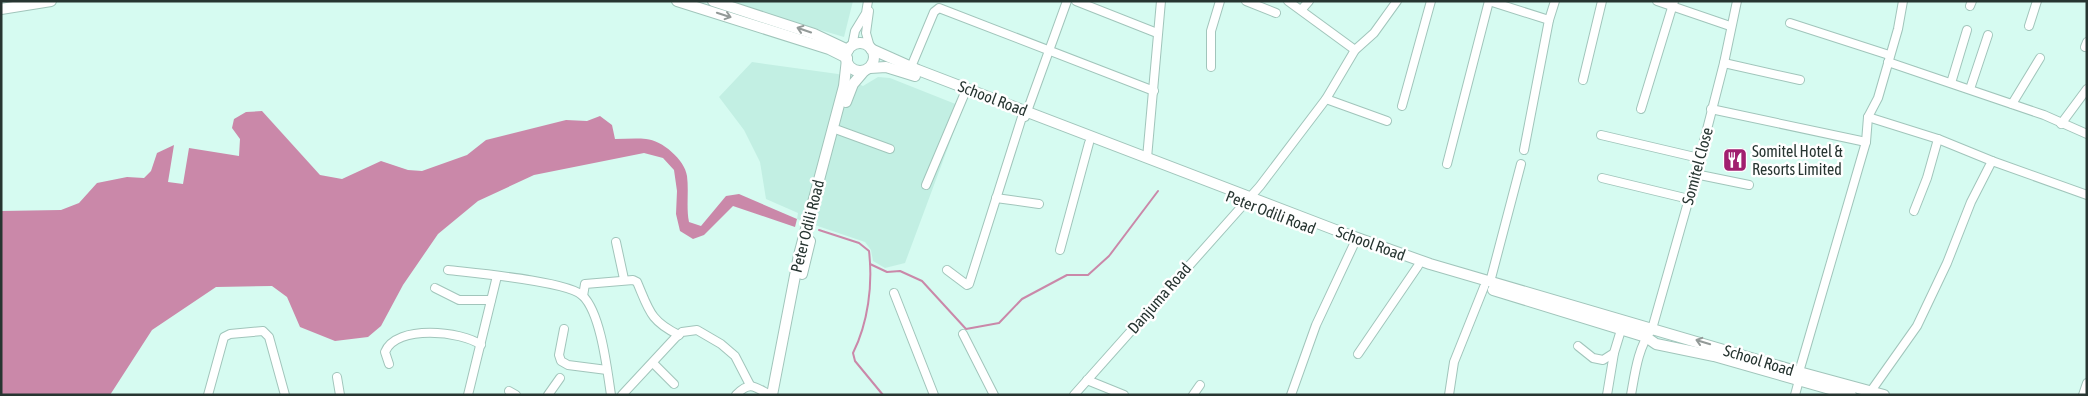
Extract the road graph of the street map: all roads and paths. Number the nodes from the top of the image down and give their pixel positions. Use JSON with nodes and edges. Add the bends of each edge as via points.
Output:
{"nodes":[{"id":1,"x":51,"y":1,"type":"edge"},
{"id":2,"x":677,"y":1,"type":"edge"},
{"id":3,"x":714,"y":1,"type":"edge"},
{"id":4,"x":1067,"y":1,"type":"edge"},
{"id":5,"x":1076,"y":1,"type":"edge"},
{"id":6,"x":1161,"y":1,"type":"edge"},
{"id":7,"x":1220,"y":1,"type":"edge"},
{"id":8,"x":1246,"y":1,"type":"edge"},
{"id":9,"x":1288,"y":1,"type":"edge"},
{"id":10,"x":1309,"y":1,"type":"edge"},
{"id":11,"x":1398,"y":1,"type":"edge"},
{"id":12,"x":1431,"y":1,"type":"edge"},
{"id":13,"x":1489,"y":1,"type":"edge"},
{"id":14,"x":1555,"y":1,"type":"edge"},
{"id":15,"x":1602,"y":1,"type":"edge"},
{"id":16,"x":1657,"y":1,"type":"edge"},
{"id":17,"x":1737,"y":1,"type":"edge"},
{"id":18,"x":1903,"y":1,"type":"edge"},
{"id":19,"x":2037,"y":1,"type":"edge"},
{"id":20,"x":868,"y":3,"type":"edge"},
{"id":21,"x":1673,"y":3,"type":"edge"},
{"id":22,"x":1,"y":9,"type":"edge"},
{"id":23,"x":1302,"y":9,"type":"junction"},
{"id":24,"x":1276,"y":13,"type":"dead end"},
{"id":25,"x":1549,"y":20,"type":"junction"},
{"id":26,"x":1790,"y":23,"type":"dead end"},
{"id":27,"x":1730,"y":26,"type":"junction"},
{"id":28,"x":2029,"y":26,"type":"dead end"},
{"id":29,"x":1967,"y":30,"type":"dead end"},
{"id":30,"x":1157,"y":33,"type":"junction"},
{"id":31,"x":1988,"y":35,"type":"dead end"},
{"id":32,"x":871,"y":48,"type":"junction"},
{"id":33,"x":1355,"y":50,"type":"junction"},
{"id":34,"x":1049,"y":51,"type":"junction"},
{"id":35,"x":848,"y":53,"type":"junction"},
{"id":36,"x":1889,"y":58,"type":"junction"},
{"id":37,"x":2040,"y":58,"type":"dead end"},
{"id":38,"x":1724,"y":63,"type":"junction"},
{"id":39,"x":911,"y":67,"type":"junction"},
{"id":40,"x":1211,"y":67,"type":"dead end"},
{"id":41,"x":867,"y":69,"type":"junction"},
{"id":42,"x":1583,"y":80,"type":"dead end"},
{"id":43,"x":1800,"y":80,"type":"dead end"},
{"id":44,"x":1951,"y":83,"type":"junction"},
{"id":45,"x":2087,"y":89,"type":"edge"},
{"id":46,"x":1970,"y":90,"type":"junction"},
{"id":47,"x":1154,"y":91,"type":"junction"},
{"id":48,"x":964,"y":95,"type":"junction"},
{"id":49,"x":1326,"y":99,"type":"junction"},
{"id":50,"x":2012,"y":104,"type":"junction"},
{"id":51,"x":1402,"y":106,"type":"dead end"},
{"id":52,"x":1641,"y":109,"type":"dead end"},
{"id":53,"x":1711,"y":109,"type":"junction"},
{"id":54,"x":1025,"y":115,"type":"junction"},
{"id":55,"x":1868,"y":117,"type":"junction"},
{"id":56,"x":1387,"y":121,"type":"dead end"},
{"id":57,"x":2061,"y":124,"type":"junction"},
{"id":58,"x":838,"y":130,"type":"junction"},
{"id":59,"x":2087,"y":134,"type":"edge"},
{"id":60,"x":1601,"y":135,"type":"dead end"},
{"id":61,"x":1938,"y":139,"type":"junction"},
{"id":62,"x":1866,"y":142,"type":"junction"},
{"id":63,"x":1089,"y":143,"type":"junction"},
{"id":64,"x":890,"y":149,"type":"dead end"},
{"id":65,"x":1524,"y":150,"type":"dead end"},
{"id":66,"x":1147,"y":158,"type":"junction"},
{"id":67,"x":1699,"y":158,"type":"junction"},
{"id":68,"x":1992,"y":161,"type":"junction"},
{"id":69,"x":1447,"y":164,"type":"dead end"},
{"id":70,"x":1520,"y":164,"type":"dead end"},
{"id":71,"x":1696,"y":174,"type":"junction"},
{"id":72,"x":1602,"y":178,"type":"dead end"},
{"id":73,"x":1749,"y":185,"type":"dead end"},
{"id":74,"x":926,"y":186,"type":"dead end"},
{"id":75,"x":2087,"y":195,"type":"edge"},
{"id":76,"x":996,"y":198,"type":"junction"},
{"id":77,"x":1246,"y":199,"type":"junction"},
{"id":78,"x":1689,"y":199,"type":"junction"},
{"id":79,"x":1039,"y":204,"type":"dead end"},
{"id":80,"x":1914,"y":211,"type":"dead end"},
{"id":81,"x":616,"y":242,"type":"dead end"},
{"id":82,"x":1354,"y":244,"type":"junction"},
{"id":83,"x":1060,"y":250,"type":"dead end"},
{"id":84,"x":1418,"y":266,"type":"junction"},
{"id":85,"x":448,"y":270,"type":"dead end"},
{"id":86,"x":947,"y":270,"type":"dead end"},
{"id":87,"x":497,"y":276,"type":"junction"},
{"id":88,"x":624,"y":280,"type":"junction"},
{"id":89,"x":1487,"y":285,"type":"junction"},
{"id":90,"x":435,"y":288,"type":"dead end"},
{"id":91,"x":894,"y":293,"type":"dead end"},
{"id":92,"x":583,"y":296,"type":"junction"},
{"id":93,"x":491,"y":300,"type":"junction"},
{"id":94,"x":564,"y":329,"type":"dead end"},
{"id":95,"x":1621,"y":330,"type":"junction"},
{"id":96,"x":1649,"y":333,"type":"junction"},
{"id":97,"x":963,"y":334,"type":"dead end"},
{"id":98,"x":679,"y":335,"type":"junction"},
{"id":99,"x":481,"y":345,"type":"junction"},
{"id":100,"x":1578,"y":346,"type":"dead end"},
{"id":101,"x":1614,"y":353,"type":"junction"},
{"id":102,"x":1358,"y":354,"type":"dead end"},
{"id":103,"x":653,"y":363,"type":"junction"},
{"id":104,"x":389,"y":364,"type":"dead end"},
{"id":105,"x":607,"y":370,"type":"junction"},
{"id":106,"x":1799,"y":376,"type":"junction"},
{"id":107,"x":337,"y":377,"type":"dead end"},
{"id":108,"x":560,"y":378,"type":"dead end"},
{"id":109,"x":1087,"y":380,"type":"junction"},
{"id":110,"x":2087,"y":383,"type":"edge"},
{"id":111,"x":674,"y":384,"type":"dead end"},
{"id":112,"x":750,"y":385,"type":"junction"},
{"id":113,"x":1200,"y":385,"type":"dead end"},
{"id":114,"x":1871,"y":391,"type":"junction"},
{"id":115,"x":208,"y":395,"type":"edge"},
{"id":116,"x":285,"y":395,"type":"edge"},
{"id":117,"x":340,"y":395,"type":"edge"},
{"id":118,"x":468,"y":395,"type":"edge"},
{"id":119,"x":548,"y":395,"type":"edge"},
{"id":120,"x":611,"y":395,"type":"edge"},
{"id":121,"x":622,"y":395,"type":"edge"},
{"id":122,"x":736,"y":395,"type":"edge"},
{"id":123,"x":771,"y":395,"type":"edge"},
{"id":124,"x":779,"y":395,"type":"edge"},
{"id":125,"x":934,"y":395,"type":"edge"},
{"id":126,"x":994,"y":395,"type":"edge"},
{"id":127,"x":1074,"y":395,"type":"edge"},
{"id":128,"x":1124,"y":395,"type":"edge"},
{"id":129,"x":1193,"y":395,"type":"edge"},
{"id":130,"x":1291,"y":395,"type":"edge"},
{"id":131,"x":1449,"y":395,"type":"edge"},
{"id":132,"x":1607,"y":395,"type":"edge"},
{"id":133,"x":1631,"y":395,"type":"edge"},
{"id":134,"x":1795,"y":395,"type":"edge"},
{"id":135,"x":1851,"y":395,"type":"edge"},
{"id":136,"x":1884,"y":395,"type":"edge"},
{"id":137,"x":2083,"y":395,"type":"edge"}],
"edges":[{"from":1,"to":22,"type":"main road"},
{"from":2,"to":35,"type":"main road","one_way":true},
{"from":35,"to":3,"type":"main road","one_way":true,"via":[[812,33]]},
{"from":4,"to":34,"type":"street"},
{"from":5,"to":30,"type":"street"},
{"from":6,"to":30,"type":"street"},
{"from":7,"to":40,"type":"street","via":[[1211,31]]},
{"from":8,"to":24,"type":"street"},
{"from":9,"to":23,"type":"street"},
{"from":10,"to":23,"type":"street"},
{"from":11,"to":33,"type":"street","name":"Danjuma Road","via":[[1374,33]]},
{"from":12,"to":51,"type":"street"},
{"from":13,"to":25,"type":"street"},
{"from":13,"to":69,"type":"street"},
{"from":14,"to":25,"type":"street"},
{"from":15,"to":42,"type":"street"},
{"from":16,"to":21,"type":"street"},
{"from":17,"to":27,"type":"street","name":"Somitel Close"},
{"from":18,"to":36,"type":"street"},
{"from":19,"to":28,"type":"street"},
{"from":20,"to":32,"type":"street","via":[[866,33]]},
{"from":20,"to":35,"type":"street"},
{"from":21,"to":27,"type":"street"},
{"from":21,"to":52,"type":"street"},
{"from":23,"to":33,"type":"street"},
{"from":25,"to":65,"type":"street"},
{"from":26,"to":36,"type":"street"},
{"from":27,"to":38,"type":"street","name":"Somitel Close"},
{"from":29,"to":44,"type":"street"},
{"from":30,"to":47,"type":"street"},
{"from":31,"to":46,"type":"street"},
{"from":32,"to":35,"type":"main road","via":[[861,43]]},
{"from":32,"to":39,"type":"main road","name":"School Road"},
{"from":32,"to":41,"type":"main road","via":[[874,60]]},
{"from":33,"to":49,"type":"street","name":"Danjuma Road"},
{"from":34,"to":39,"type":"street","via":[[939,8],[934,12]]},
{"from":34,"to":47,"type":"street"},
{"from":34,"to":54,"type":"street"},
{"from":35,"to":41,"type":"main road","via":[[854,70]]},
{"from":35,"to":123,"type":"main road","name":"Peter Odili Road","via":[[844,86],[792,286]]},
{"from":36,"to":44,"type":"street"},
{"from":36,"to":55,"type":"street","via":[[1878,98]]},
{"from":37,"to":50,"type":"street"},
{"from":38,"to":43,"type":"street"},
{"from":38,"to":53,"type":"street","name":"Somitel Close"},
{"from":39,"to":54,"type":"main road","name":"School Road"},
{"from":41,"to":48,"type":"main road","name":"Peter Odili Road","via":[[894,69]]},
{"from":41,"to":58,"type":"main road","name":"Peter Odili Road","via":[[850,90]]},
{"from":44,"to":46,"type":"street"},
{"from":45,"to":57,"type":"street"},
{"from":46,"to":50,"type":"street"},
{"from":47,"to":66,"type":"street"},
{"from":48,"to":54,"type":"main road","name":"Peter Odili Road"},
{"from":48,"to":74,"type":"street"},
{"from":49,"to":56,"type":"street"},
{"from":49,"to":77,"type":"street","name":"Danjuma Road","via":[[1260,186]]},
{"from":50,"to":57,"type":"street"},
{"from":53,"to":62,"type":"street"},
{"from":53,"to":67,"type":"street","name":"Somitel Close"},
{"from":54,"to":63,"type":"main road","name":"Peter Odili Road"},
{"from":54,"to":66,"type":"main road","name":"School Road"},
{"from":54,"to":76,"type":"street"},
{"from":55,"to":61,"type":"street"},
{"from":55,"to":62,"type":"street"},
{"from":57,"to":59,"type":"street"},
{"from":58,"to":64,"type":"street"},
{"from":58,"to":124,"type":"main road","name":"Peter Odili Road","via":[[800,284]]},
{"from":60,"to":67,"type":"street"},
{"from":61,"to":68,"type":"street"},
{"from":61,"to":80,"type":"street"},
{"from":62,"to":106,"type":"street"},
{"from":63,"to":77,"type":"main road","name":"Peter Odili Road"},
{"from":63,"to":83,"type":"street"},
{"from":66,"to":77,"type":"main road","name":"School Road"},
{"from":67,"to":71,"type":"street","name":"Somitel Close"},
{"from":68,"to":75,"type":"street"},
{"from":68,"to":114,"type":"street","via":[[1917,326]]},
{"from":70,"to":89,"type":"street"},
{"from":71,"to":73,"type":"street"},
{"from":71,"to":78,"type":"street","name":"Somitel Close"},
{"from":72,"to":78,"type":"street"},
{"from":76,"to":79,"type":"street"},
{"from":76,"to":86,"type":"street","via":[[969,284]]},
{"from":77,"to":82,"type":"main road","name":"Peter Odili Road"},
{"from":77,"to":89,"type":"main road","name":"School Road"},
{"from":77,"to":109,"type":"street","name":"Danjuma Road"},
{"from":78,"to":96,"type":"street","name":"Somitel Close"},
{"from":81,"to":88,"type":"street"},
{"from":82,"to":84,"type":"main road","name":"Peter Odili Road"},
{"from":82,"to":130,"type":"street","via":[[1316,325]]},
{"from":84,"to":89,"type":"main road","name":"Peter Odili Road"},
{"from":84,"to":102,"type":"street"},
{"from":85,"to":87,"type":"street"},
{"from":87,"to":92,"type":"street","via":[[545,283],[574,290]]},
{"from":87,"to":93,"type":"street"},
{"from":88,"to":92,"type":"street","via":[[585,284]]},
{"from":88,"to":98,"type":"street","via":[[637,282],[655,320]]},
{"from":89,"to":95,"type":"main road","name":"Peter Odili Road"},
{"from":89,"to":96,"type":"main road","name":"School Road"},
{"from":89,"to":131,"type":"street","via":[[1454,362]]},
{"from":90,"to":93,"type":"street","via":[[459,300]]},
{"from":91,"to":125,"type":"street"},
{"from":92,"to":105,"type":"street","via":[[598,327]]},
{"from":93,"to":99,"type":"street"},
{"from":94,"to":105,"type":"street","via":[[559,355],[561,361],[568,365]]},
{"from":95,"to":96,"type":"main road","name":"Peter Odili Road"},
{"from":95,"to":101,"type":"street"},
{"from":96,"to":106,"type":"main road","name":"School Road"},
{"from":96,"to":133,"type":"street","name":"Somitel Close"},
{"from":97,"to":126,"type":"street"},
{"from":98,"to":103,"type":"street"},
{"from":98,"to":112,"type":"street","via":[[697,330],[721,344],[735,356]]},
{"from":99,"to":104,"type":"street","via":[[463,336],[415,332],[386,348]]},
{"from":99,"to":118,"type":"street"},
{"from":100,"to":101,"type":"street","via":[[1593,358],[1602,360]]},
{"from":101,"to":132,"type":"street"},
{"from":103,"to":111,"type":"street"},
{"from":103,"to":121,"type":"street"},
{"from":105,"to":120,"type":"street"},
{"from":106,"to":114,"type":"main road","name":"School Road"},
{"from":106,"to":134,"type":"street"},
{"from":106,"to":135,"type":"main road"},
{"from":107,"to":117,"type":"street"},
{"from":108,"to":119,"type":"street"},
{"from":109,"to":127,"type":"street","name":"Danjuma Road"},
{"from":109,"to":128,"type":"street"},
{"from":110,"to":137,"type":"street"},
{"from":112,"to":122,"type":"street"},
{"from":112,"to":123,"type":"street"},
{"from":113,"to":129,"type":"street"},
{"from":114,"to":136,"type":"main road","name":"School Road"},
{"from":115,"to":116,"type":"street","via":[[224,337],[262,331],[269,337]]}]}
